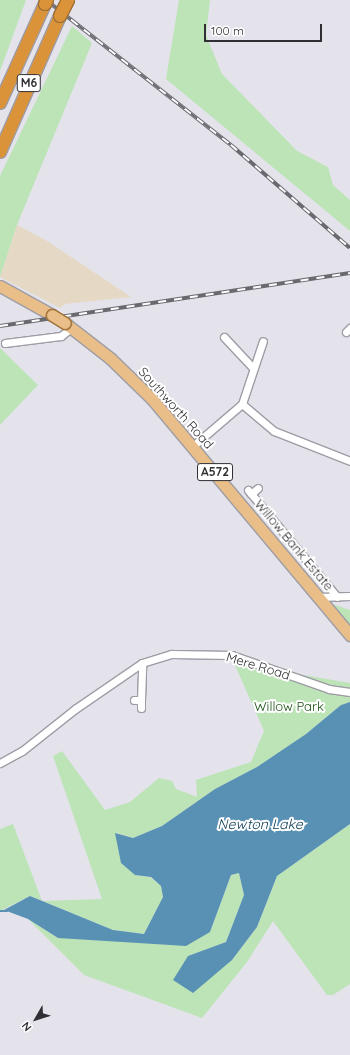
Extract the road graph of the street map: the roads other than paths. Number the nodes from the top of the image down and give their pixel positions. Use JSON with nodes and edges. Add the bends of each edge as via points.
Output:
{"nodes":[{"id":1,"x":68,"y":0,"type":"edge"},
{"id":2,"x":46,"y":2,"type":"edge"},
{"id":3,"x":0,"y":103,"type":"edge"},
{"id":4,"x":0,"y":152,"type":"edge"},
{"id":5,"x":0,"y":286,"type":"edge"},
{"id":6,"x":68,"y":326,"type":"junction"},
{"id":7,"x":224,"y":337,"type":"dead end"},
{"id":8,"x":263,"y":341,"type":"dead end"},
{"id":9,"x":5,"y":343,"type":"dead end"},
{"id":10,"x":253,"y":368,"type":"junction"},
{"id":11,"x":242,"y":404,"type":"junction"},
{"id":12,"x":193,"y":446,"type":"junction"},
{"id":13,"x":350,"y":461,"type":"edge"},
{"id":14,"x":258,"y":488,"type":"dead end"},
{"id":15,"x":350,"y":596,"type":"edge"},
{"id":16,"x":318,"y":597,"type":"junction"},
{"id":17,"x":337,"y":597,"type":"junction"},
{"id":18,"x":350,"y":635,"type":"edge"},
{"id":19,"x":142,"y":664,"type":"junction"},
{"id":20,"x":350,"y":692,"type":"edge"},
{"id":21,"x":138,"y":703,"type":"dead end"},
{"id":22,"x":0,"y":763,"type":"edge"}],
"edges":[{"from":1,"to":4,"type":"highway","number":"M6","bridge":true},
{"from":2,"to":3,"type":"highway","number":"M6"},
{"from":5,"to":6,"type":"main road","name":"Southworth Road","number":"A572","bridge":true},
{"from":6,"to":9,"type":"street","via":[[61,336]]},
{"from":6,"to":12,"type":"main road","name":"Southworth Road","number":"A572","via":[[133,380]]},
{"from":7,"to":10,"type":"street"},
{"from":8,"to":10,"type":"street"},
{"from":10,"to":11,"type":"street"},
{"from":11,"to":12,"type":"street"},
{"from":11,"to":13,"type":"street","via":[[274,431]]},
{"from":12,"to":16,"type":"main road","name":"Southworth Road","number":"A572"},
{"from":14,"to":17,"type":"street","name":"Willow Bank Estate","via":[[249,492]]},
{"from":15,"to":17,"type":"street","name":"Willow Bank Estate"},
{"from":16,"to":17,"type":"street","name":"Willow Bank Estate"},
{"from":16,"to":18,"type":"main road","name":"Southworth Road","number":"A572"},
{"from":19,"to":20,"type":"street","name":"Mere Road","via":[[172,654],[232,655],[329,689]]},
{"from":19,"to":21,"type":"street"},
{"from":19,"to":22,"type":"street","name":"Mere Road","via":[[75,709],[22,751]]}]}
